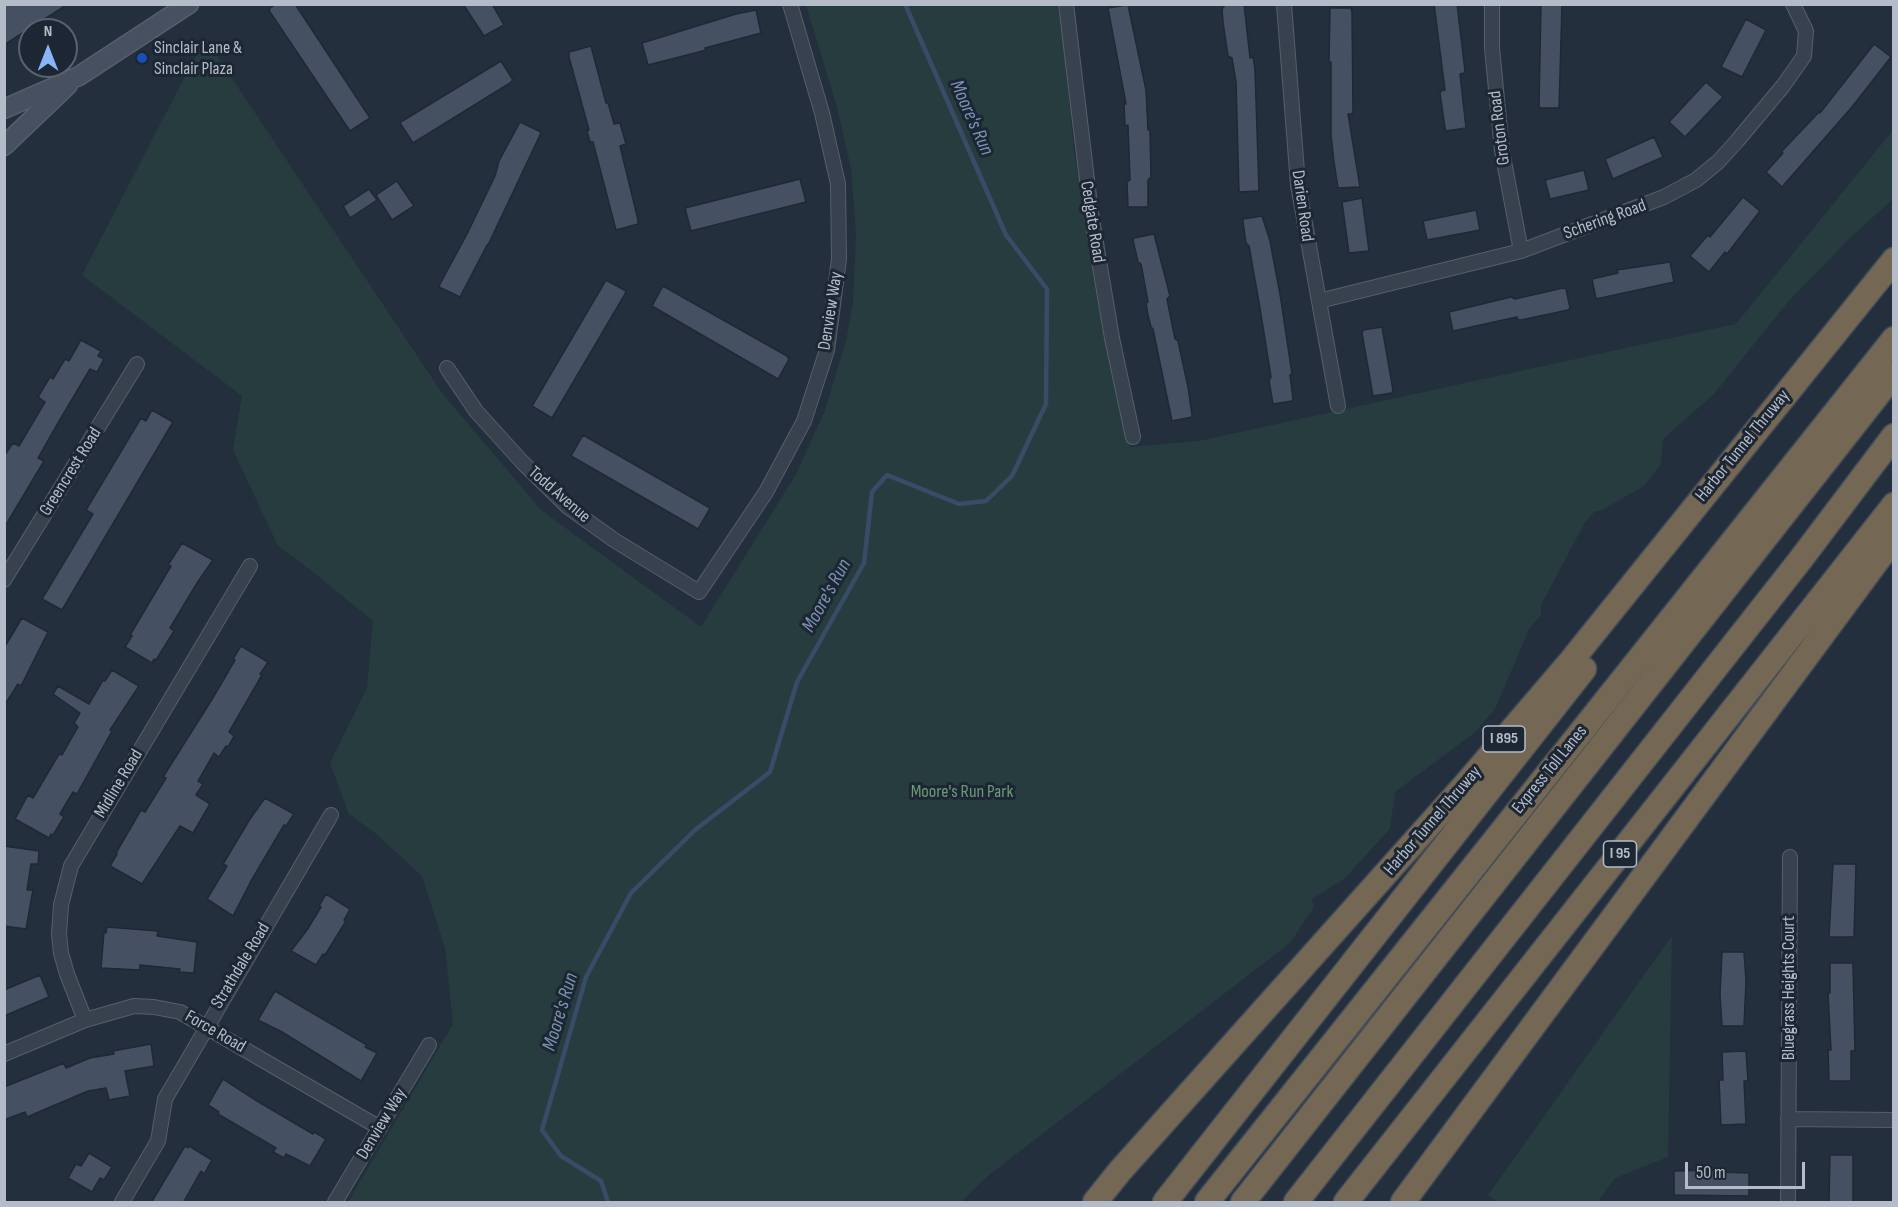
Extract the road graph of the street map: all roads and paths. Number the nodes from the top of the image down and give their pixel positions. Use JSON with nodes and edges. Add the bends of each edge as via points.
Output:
{"nodes":[{"id":1,"x":189,"y":4,"type":"edge"},
{"id":2,"x":790,"y":4,"type":"edge"},
{"id":3,"x":1066,"y":4,"type":"edge"},
{"id":4,"x":1284,"y":4,"type":"edge"},
{"id":5,"x":1492,"y":4,"type":"edge"},
{"id":6,"x":1792,"y":4,"type":"edge"},
{"id":7,"x":79,"y":76,"type":"junction"},
{"id":8,"x":4,"y":109,"type":"edge"},
{"id":9,"x":4,"y":146,"type":"edge"},
{"id":10,"x":1521,"y":251,"type":"junction"},
{"id":11,"x":1893,"y":260,"type":"edge"},
{"id":12,"x":1893,"y":284,"type":"edge"},
{"id":13,"x":1319,"y":301,"type":"junction"},
{"id":14,"x":1893,"y":339,"type":"edge"},
{"id":15,"x":137,"y":364,"type":"dead end"},
{"id":16,"x":447,"y":368,"type":"dead end"},
{"id":17,"x":1893,"y":374,"type":"edge"},
{"id":18,"x":1893,"y":400,"type":"edge"},
{"id":19,"x":1338,"y":406,"type":"dead end"},
{"id":20,"x":1893,"y":436,"type":"edge"},
{"id":21,"x":1132,"y":437,"type":"dead end"},
{"id":22,"x":1893,"y":505,"type":"edge"},
{"id":23,"x":1893,"y":538,"type":"edge"},
{"id":24,"x":250,"y":566,"type":"dead end"},
{"id":25,"x":4,"y":580,"type":"edge"},
{"id":26,"x":699,"y":592,"type":"joint"},
{"id":27,"x":331,"y":815,"type":"dead end"},
{"id":28,"x":1790,"y":857,"type":"dead end"},
{"id":29,"x":85,"y":1020,"type":"junction"},
{"id":30,"x":206,"y":1027,"type":"junction"},
{"id":31,"x":429,"y":1045,"type":"dead end"},
{"id":32,"x":4,"y":1054,"type":"edge"},
{"id":33,"x":1788,"y":1119,"type":"junction"},
{"id":34,"x":1893,"y":1120,"type":"edge"},
{"id":35,"x":380,"y":1128,"type":"junction"},
{"id":36,"x":122,"y":1203,"type":"edge"},
{"id":37,"x":335,"y":1203,"type":"edge"},
{"id":38,"x":1095,"y":1203,"type":"edge"},
{"id":39,"x":1165,"y":1203,"type":"edge"},
{"id":40,"x":1207,"y":1203,"type":"edge"},
{"id":41,"x":1243,"y":1203,"type":"edge"},
{"id":42,"x":1264,"y":1203,"type":"edge"},
{"id":43,"x":1296,"y":1203,"type":"edge"},
{"id":44,"x":1346,"y":1203,"type":"edge"},
{"id":45,"x":1403,"y":1203,"type":"edge"},
{"id":46,"x":1788,"y":1203,"type":"edge"}],
"edges":[{"from":1,"to":7,"type":"street"},
{"from":2,"to":26,"type":"street","name":"Denview Way","via":[[838,183],[839,259],[827,350],[804,422],[766,492]]},
{"from":3,"to":21,"type":"street","name":"Cedgate Road","via":[[1091,213]]},
{"from":4,"to":13,"type":"street","name":"Darien Road","via":[[1298,185]]},
{"from":5,"to":10,"type":"street","name":"Groton Road","via":[[1502,151]]},
{"from":6,"to":10,"type":"street","name":"Schering Road","via":[[1806,32],[1804,56],[1718,162],[1696,180],[1664,197]]},
{"from":7,"to":8,"type":"street"},
{"from":7,"to":9,"type":"street"},
{"from":10,"to":13,"type":"street","name":"Schering Road"},
{"from":11,"to":38,"type":"highway","name":"Harbor Tunnel Thruway","number":"I 895","via":[[1571,661]]},
{"from":12,"to":39,"type":"highway","via":[[1466,818]]},
{"from":13,"to":19,"type":"street","name":"Darien Road"},
{"from":14,"to":40,"type":"highway","name":"Express Toll Lanes"},
{"from":15,"to":25,"type":"street","name":"Greencrest Road"},
{"from":16,"to":26,"type":"street","name":"Todd Avenue","via":[[476,411],[568,507]]},
{"from":17,"to":41,"type":"highway","name":"Express Toll Lanes"},
{"from":18,"to":42,"type":"highway"},
{"from":20,"to":43,"type":"highway"},
{"from":22,"to":44,"type":"highway","number":"I 95"},
{"from":23,"to":45,"type":"highway"},
{"from":24,"to":29,"type":"street","name":"Midline Road","via":[[71,866],[61,905],[59,934]]},
{"from":27,"to":30,"type":"street","name":"Strathdale Road"},
{"from":28,"to":33,"type":"street","name":"Bluegrass Heights Court"},
{"from":29,"to":30,"type":"street","name":"Force Road","via":[[144,1006],[180,1012]]},
{"from":29,"to":32,"type":"street","name":"Force Road"},
{"from":30,"to":35,"type":"street","name":"Force Road"},
{"from":30,"to":36,"type":"street","name":"Strathdale Road","via":[[165,1099],[158,1141]]},
{"from":31,"to":35,"type":"street","name":"Denview Way"},
{"from":33,"to":34,"type":"street"},
{"from":33,"to":46,"type":"street","name":"Bluegrass Heights Court"},
{"from":35,"to":37,"type":"street","name":"Denview Way"}]}
